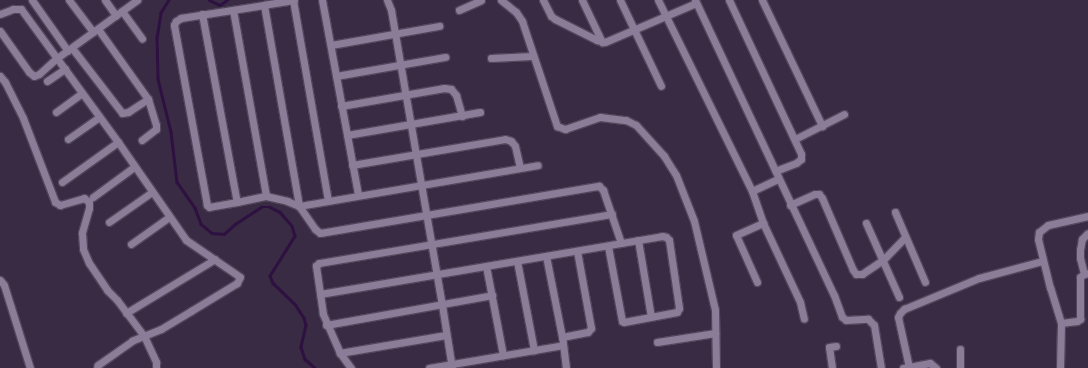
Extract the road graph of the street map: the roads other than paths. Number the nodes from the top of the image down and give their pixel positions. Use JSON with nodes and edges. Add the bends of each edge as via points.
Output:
{"nodes":[{"id":1,"x":32,"y":0,"type":"edge"},
{"id":2,"x":69,"y":0,"type":"edge"},
{"id":3,"x":105,"y":0,"type":"edge"},
{"id":4,"x":137,"y":0,"type":"edge"},
{"id":5,"x":294,"y":0,"type":"edge"},
{"id":6,"x":322,"y":0,"type":"edge"},
{"id":7,"x":387,"y":0,"type":"edge"},
{"id":8,"x":481,"y":0,"type":"edge"},
{"id":9,"x":501,"y":0,"type":"edge"},
{"id":10,"x":543,"y":0,"type":"edge"},
{"id":11,"x":582,"y":0,"type":"edge"},
{"id":12,"x":620,"y":0,"type":"edge"},
{"id":13,"x":658,"y":0,"type":"edge"},
{"id":14,"x":729,"y":0,"type":"edge"},
{"id":15,"x":762,"y":0,"type":"edge"},
{"id":16,"x":696,"y":1,"type":"edge"},
{"id":17,"x":264,"y":4,"type":"junction"},
{"id":18,"x":233,"y":10,"type":"junction"},
{"id":19,"x":459,"y":10,"type":"dead end"},
{"id":20,"x":0,"y":14,"type":"edge"},
{"id":21,"x":119,"y":14,"type":"junction"},
{"id":22,"x":202,"y":14,"type":"junction"},
{"id":23,"x":666,"y":17,"type":"junction"},
{"id":24,"x":439,"y":26,"type":"dead end"},
{"id":25,"x":634,"y":30,"type":"junction"},
{"id":26,"x":0,"y":31,"type":"edge"},
{"id":27,"x":95,"y":31,"type":"junction"},
{"id":28,"x":396,"y":35,"type":"junction"},
{"id":29,"x":142,"y":40,"type":"dead end"},
{"id":30,"x":602,"y":42,"type":"junction"},
{"id":31,"x":331,"y":45,"type":"junction"},
{"id":32,"x":70,"y":49,"type":"junction"},
{"id":33,"x":532,"y":56,"type":"junction"},
{"id":34,"x":445,"y":57,"type":"dead end"},
{"id":35,"x":57,"y":58,"type":"junction"},
{"id":36,"x":491,"y":58,"type":"dead end"},
{"id":37,"x":401,"y":64,"type":"junction"},
{"id":38,"x":65,"y":69,"type":"junction"},
{"id":39,"x":0,"y":76,"type":"edge"},
{"id":40,"x":336,"y":76,"type":"junction"},
{"id":41,"x":47,"y":81,"type":"dead end"},
{"id":42,"x":661,"y":86,"type":"dead end"},
{"id":43,"x":82,"y":93,"type":"junction"},
{"id":44,"x":406,"y":94,"type":"junction"},
{"id":45,"x":148,"y":99,"type":"junction"},
{"id":46,"x":341,"y":106,"type":"junction"},
{"id":47,"x":56,"y":112,"type":"dead end"},
{"id":48,"x":480,"y":112,"type":"dead end"},
{"id":49,"x":844,"y":114,"type":"dead end"},
{"id":50,"x":462,"y":116,"type":"junction"},
{"id":51,"x":99,"y":117,"type":"junction"},
{"id":52,"x":412,"y":124,"type":"junction"},
{"id":53,"x":822,"y":126,"type":"junction"},
{"id":54,"x":347,"y":135,"type":"junction"},
{"id":55,"x":68,"y":139,"type":"dead end"},
{"id":56,"x":795,"y":139,"type":"junction"},
{"id":57,"x":142,"y":140,"type":"dead end"},
{"id":58,"x":118,"y":142,"type":"junction"},
{"id":59,"x":416,"y":155,"type":"junction"},
{"id":60,"x":352,"y":165,"type":"junction"},
{"id":61,"x":538,"y":165,"type":"dead end"},
{"id":62,"x":134,"y":167,"type":"junction"},
{"id":63,"x":520,"y":167,"type":"junction"},
{"id":64,"x":775,"y":171,"type":"junction"},
{"id":65,"x":778,"y":179,"type":"junction"},
{"id":66,"x":62,"y":182,"type":"dead end"},
{"id":67,"x":422,"y":184,"type":"junction"},
{"id":68,"x":752,"y":191,"type":"junction"},
{"id":69,"x":152,"y":192,"type":"junction"},
{"id":70,"x":266,"y":196,"type":"junction"},
{"id":71,"x":358,"y":196,"type":"junction"},
{"id":72,"x":93,"y":197,"type":"dead end"},
{"id":73,"x":328,"y":200,"type":"junction"},
{"id":74,"x":237,"y":202,"type":"junction"},
{"id":75,"x":790,"y":205,"type":"junction"},
{"id":76,"x":299,"y":206,"type":"junction"},
{"id":77,"x":894,"y":212,"type":"dead end"},
{"id":78,"x":426,"y":214,"type":"junction"},
{"id":79,"x":612,"y":214,"type":"junction"},
{"id":80,"x":1088,"y":216,"type":"edge"},
{"id":81,"x":169,"y":217,"type":"junction"},
{"id":82,"x":109,"y":222,"type":"dead end"},
{"id":83,"x":763,"y":223,"type":"junction"},
{"id":84,"x":866,"y":223,"type":"dead end"},
{"id":85,"x":1088,"y":233,"type":"edge"},
{"id":86,"x":905,"y":237,"type":"junction"},
{"id":87,"x":638,"y":240,"type":"junction"},
{"id":88,"x":621,"y":243,"type":"junction"},
{"id":89,"x":131,"y":244,"type":"dead end"},
{"id":90,"x":431,"y":245,"type":"junction"},
{"id":91,"x":608,"y":246,"type":"junction"},
{"id":92,"x":577,"y":251,"type":"junction"},
{"id":93,"x":546,"y":256,"type":"junction"},
{"id":94,"x":215,"y":259,"type":"junction"},
{"id":95,"x":883,"y":260,"type":"junction"},
{"id":96,"x":517,"y":261,"type":"junction"},
{"id":97,"x":1042,"y":261,"type":"junction"},
{"id":98,"x":486,"y":266,"type":"junction"},
{"id":99,"x":436,"y":274,"type":"junction"},
{"id":100,"x":1086,"y":274,"type":"edge"},
{"id":101,"x":0,"y":280,"type":"edge"},
{"id":102,"x":756,"y":282,"type":"dead end"},
{"id":103,"x":925,"y":282,"type":"dead end"},
{"id":104,"x":320,"y":294,"type":"junction"},
{"id":105,"x":492,"y":295,"type":"junction"},
{"id":106,"x":899,"y":297,"type":"dead end"},
{"id":107,"x":442,"y":305,"type":"junction"},
{"id":108,"x":126,"y":313,"type":"junction"},
{"id":109,"x":651,"y":317,"type":"junction"},
{"id":110,"x":804,"y":319,"type":"dead end"},
{"id":111,"x":1061,"y":323,"type":"junction"},
{"id":112,"x":326,"y":325,"type":"junction"},
{"id":113,"x":715,"y":333,"type":"junction"},
{"id":114,"x":446,"y":334,"type":"junction"},
{"id":115,"x":144,"y":336,"type":"junction"},
{"id":116,"x":562,"y":337,"type":"junction"},
{"id":117,"x":657,"y":342,"type":"dead end"},
{"id":118,"x":563,"y":345,"type":"junction"},
{"id":119,"x":836,"y":346,"type":"dead end"},
{"id":120,"x":960,"y":349,"type":"dead end"},
{"id":121,"x":534,"y":350,"type":"junction"},
{"id":122,"x":340,"y":353,"type":"junction"},
{"id":123,"x":503,"y":355,"type":"junction"},
{"id":124,"x":451,"y":366,"type":"edge"},
{"id":125,"x":906,"y":367,"type":"edge"},
{"id":126,"x":30,"y":368,"type":"edge"},
{"id":127,"x":97,"y":368,"type":"edge"},
{"id":128,"x":156,"y":368,"type":"edge"},
{"id":129,"x":351,"y":368,"type":"edge"},
{"id":130,"x":429,"y":368,"type":"edge"},
{"id":131,"x":566,"y":368,"type":"edge"},
{"id":132,"x":716,"y":368,"type":"edge"},
{"id":133,"x":832,"y":368,"type":"edge"},
{"id":134,"x":881,"y":368,"type":"edge"},
{"id":135,"x":936,"y":368,"type":"edge"},
{"id":136,"x":960,"y":368,"type":"edge"},
{"id":137,"x":1060,"y":368,"type":"edge"}],
"edges":[{"from":1,"to":32,"type":"street"},
{"from":2,"to":27,"type":"street"},
{"from":3,"to":21,"type":"street"},
{"from":4,"to":21,"type":"street"},
{"from":5,"to":17,"type":"street"},
{"from":5,"to":73,"type":"street"},
{"from":6,"to":31,"type":"street"},
{"from":7,"to":28,"type":"street","via":[[392,10]]},
{"from":8,"to":19,"type":"street"},
{"from":9,"to":33,"type":"street","via":[[522,20]]},
{"from":10,"to":30,"type":"street","via":[[551,16]]},
{"from":11,"to":30,"type":"street"},
{"from":12,"to":25,"type":"street"},
{"from":13,"to":23,"type":"street"},
{"from":14,"to":56,"type":"street"},
{"from":15,"to":53,"type":"street"},
{"from":16,"to":23,"type":"street"},
{"from":16,"to":64,"type":"street"},
{"from":17,"to":18,"type":"street"},
{"from":17,"to":76,"type":"street"},
{"from":18,"to":22,"type":"street"},
{"from":18,"to":70,"type":"street"},
{"from":20,"to":35,"type":"street","via":[[21,9]]},
{"from":21,"to":27,"type":"street"},
{"from":21,"to":29,"type":"street"},
{"from":22,"to":74,"type":"street"},
{"from":22,"to":74,"type":"street","via":[[181,18],[174,25],[207,205],[209,207]]},
{"from":23,"to":25,"type":"street"},
{"from":23,"to":68,"type":"street"},
{"from":24,"to":28,"type":"street"},
{"from":25,"to":30,"type":"street"},
{"from":25,"to":42,"type":"street"},
{"from":26,"to":35,"type":"street","via":[[34,76]]},
{"from":27,"to":32,"type":"street"},
{"from":27,"to":45,"type":"street"},
{"from":28,"to":31,"type":"street"},
{"from":28,"to":37,"type":"street"},
{"from":31,"to":40,"type":"street"},
{"from":32,"to":35,"type":"street"},
{"from":32,"to":45,"type":"street","via":[[122,113]]},
{"from":33,"to":36,"type":"street"},
{"from":33,"to":113,"type":"street","via":[[557,126],[566,129],[600,117],[626,120],[636,125],[664,156],[676,175],[694,221],[715,310]]},
{"from":34,"to":37,"type":"street"},
{"from":35,"to":38,"type":"street"},
{"from":37,"to":40,"type":"street"},
{"from":37,"to":44,"type":"street"},
{"from":38,"to":41,"type":"street"},
{"from":38,"to":43,"type":"street"},
{"from":39,"to":108,"type":"street","via":[[23,118],[55,202],[60,205],[84,198],[89,202],[82,233],[83,249],[102,284]]},
{"from":40,"to":46,"type":"street"},
{"from":43,"to":47,"type":"street"},
{"from":43,"to":51,"type":"street"},
{"from":44,"to":46,"type":"street"},
{"from":44,"to":50,"type":"street","via":[[451,89],[456,95]]},
{"from":44,"to":52,"type":"street"},
{"from":45,"to":57,"type":"street","via":[[156,129]]},
{"from":46,"to":54,"type":"street"},
{"from":48,"to":50,"type":"street"},
{"from":49,"to":53,"type":"street"},
{"from":50,"to":52,"type":"street"},
{"from":51,"to":55,"type":"street"},
{"from":51,"to":58,"type":"street"},
{"from":52,"to":54,"type":"street"},
{"from":52,"to":59,"type":"street"},
{"from":53,"to":56,"type":"street"},
{"from":54,"to":60,"type":"street"},
{"from":56,"to":64,"type":"street","via":[[801,159]]},
{"from":58,"to":62,"type":"street"},
{"from":58,"to":66,"type":"street"},
{"from":59,"to":60,"type":"street"},
{"from":59,"to":63,"type":"street","via":[[505,139],[516,146]]},
{"from":59,"to":67,"type":"street"},
{"from":60,"to":71,"type":"street"},
{"from":61,"to":63,"type":"street"},
{"from":62,"to":69,"type":"street"},
{"from":62,"to":72,"type":"street"},
{"from":63,"to":67,"type":"street"},
{"from":64,"to":65,"type":"street"},
{"from":65,"to":68,"type":"street"},
{"from":65,"to":75,"type":"street"},
{"from":67,"to":71,"type":"street"},
{"from":67,"to":78,"type":"street"},
{"from":68,"to":83,"type":"street"},
{"from":69,"to":81,"type":"street"},
{"from":69,"to":82,"type":"street"},
{"from":70,"to":74,"type":"street"},
{"from":70,"to":76,"type":"street"},
{"from":71,"to":73,"type":"street"},
{"from":73,"to":76,"type":"street"},
{"from":75,"to":95,"type":"street","via":[[819,194],[856,274],[862,274]]},
{"from":75,"to":134,"type":"street","via":[[834,295],[842,317],[846,320],[868,318],[874,325]]},
{"from":76,"to":78,"type":"street","via":[[315,230],[320,233]]},
{"from":77,"to":86,"type":"street"},
{"from":78,"to":79,"type":"street","via":[[599,186]]},
{"from":78,"to":90,"type":"street"},
{"from":79,"to":88,"type":"street"},
{"from":79,"to":90,"type":"street"},
{"from":80,"to":97,"type":"street","via":[[1043,228],[1038,239]]},
{"from":81,"to":89,"type":"street"},
{"from":81,"to":94,"type":"street","via":[[186,240]]},
{"from":83,"to":102,"type":"street","via":[[736,235]]},
{"from":83,"to":110,"type":"street","via":[[793,286]]},
{"from":84,"to":95,"type":"street"},
{"from":85,"to":100,"type":"street","via":[[1082,239],[1080,250]]},
{"from":86,"to":95,"type":"street"},
{"from":86,"to":103,"type":"street"},
{"from":87,"to":88,"type":"street"},
{"from":87,"to":109,"type":"street"},
{"from":87,"to":109,"type":"street","via":[[662,236],[669,240],[679,308],[674,313]]},
{"from":88,"to":91,"type":"street"},
{"from":90,"to":99,"type":"street"},
{"from":90,"to":104,"type":"street","via":[[319,264],[316,269]]},
{"from":91,"to":92,"type":"street"},
{"from":91,"to":109,"type":"street","via":[[620,319],[624,322]]},
{"from":92,"to":93,"type":"street"},
{"from":92,"to":116,"type":"street","via":[[591,328],[588,332]]},
{"from":93,"to":96,"type":"street"},
{"from":93,"to":116,"type":"street"},
{"from":94,"to":108,"type":"street"},
{"from":94,"to":115,"type":"street","via":[[238,274],[240,280],[161,329]]},
{"from":95,"to":106,"type":"street"},
{"from":96,"to":98,"type":"street"},
{"from":96,"to":121,"type":"street"},
{"from":97,"to":111,"type":"street"},
{"from":97,"to":125,"type":"street","via":[[979,278],[904,309],[898,317]]},
{"from":98,"to":99,"type":"street"},
{"from":98,"to":105,"type":"street"},
{"from":99,"to":104,"type":"street"},
{"from":99,"to":107,"type":"street"},
{"from":100,"to":111,"type":"street","via":[[1080,277],[1079,281],[1080,318],[1077,321]]},
{"from":101,"to":126,"type":"street","via":[[4,285]]},
{"from":104,"to":112,"type":"street"},
{"from":105,"to":107,"type":"street"},
{"from":105,"to":123,"type":"street"},
{"from":107,"to":112,"type":"street"},
{"from":107,"to":114,"type":"street"},
{"from":108,"to":115,"type":"street"},
{"from":111,"to":137,"type":"street"},
{"from":112,"to":122,"type":"street"},
{"from":113,"to":117,"type":"street"},
{"from":113,"to":132,"type":"street"},
{"from":114,"to":122,"type":"street"},
{"from":114,"to":124,"type":"street"},
{"from":115,"to":127,"type":"street","via":[[132,341]]},
{"from":115,"to":128,"type":"street","via":[[156,362]]},
{"from":116,"to":118,"type":"street"},
{"from":118,"to":121,"type":"street"},
{"from":118,"to":131,"type":"street"},
{"from":119,"to":133,"type":"street","via":[[829,348]]},
{"from":120,"to":136,"type":"street"},
{"from":121,"to":123,"type":"street"},
{"from":122,"to":129,"type":"street"},
{"from":123,"to":124,"type":"street"},
{"from":124,"to":130,"type":"street"},
{"from":125,"to":135,"type":"street","via":[[930,363]]}]}
